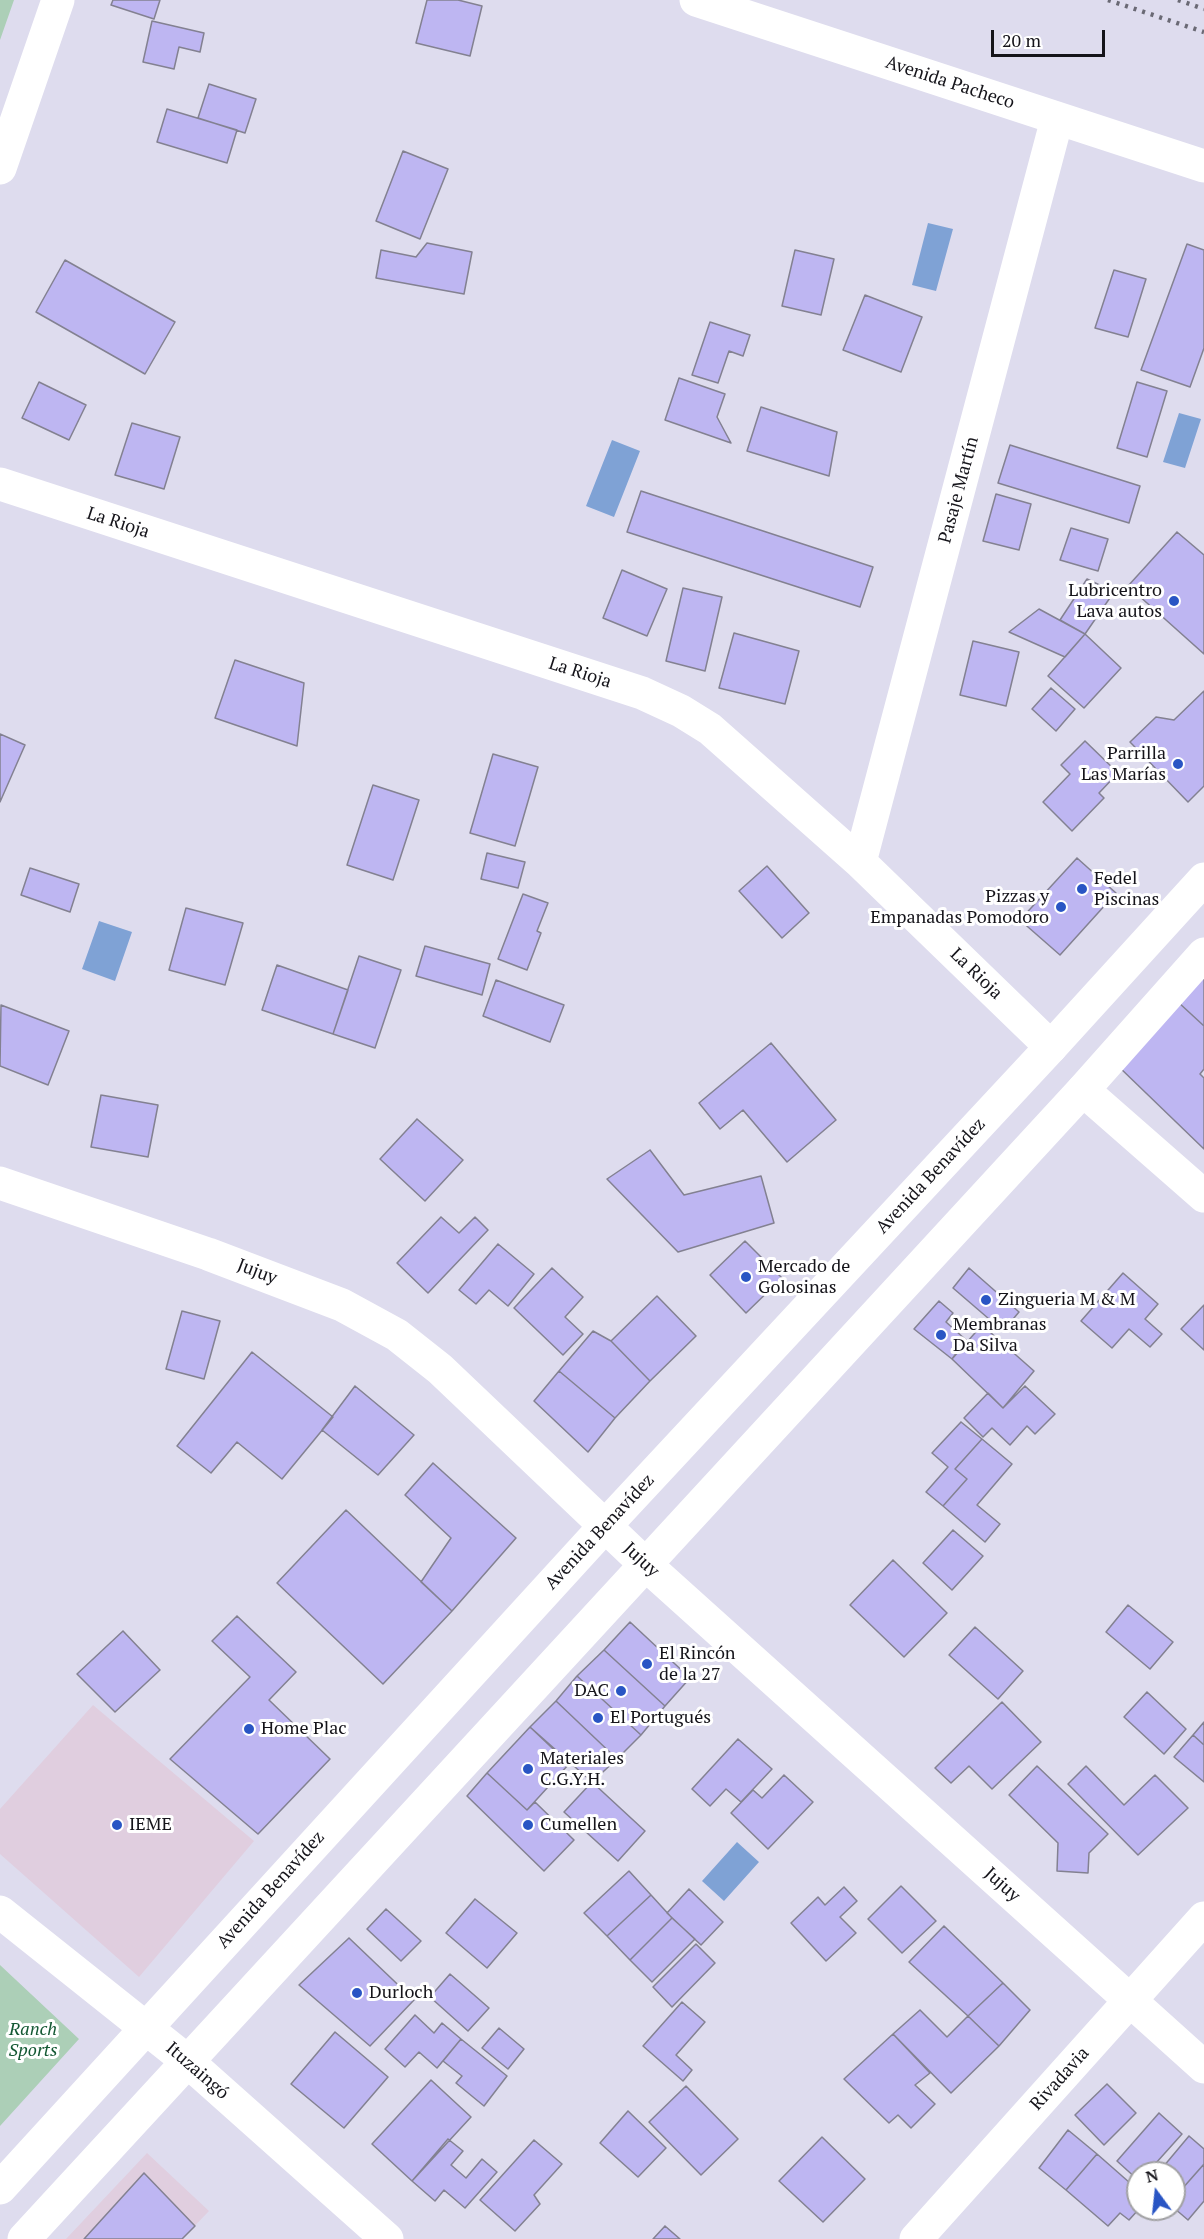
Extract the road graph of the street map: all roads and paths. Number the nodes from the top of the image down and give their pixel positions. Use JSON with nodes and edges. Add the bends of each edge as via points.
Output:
{"nodes":[{"id":1,"x":58,"y":0,"type":"edge"},
{"id":2,"x":696,"y":0,"type":"edge"},
{"id":3,"x":1057,"y":119,"type":"junction"},
{"id":4,"x":1204,"y":166,"type":"edge"},
{"id":5,"x":0,"y":168,"type":"edge"},
{"id":6,"x":0,"y":484,"type":"edge"},
{"id":7,"x":860,"y":862,"type":"junction"},
{"id":8,"x":1204,"y":879,"type":"edge"},
{"id":9,"x":1204,"y":954,"type":"edge"},
{"id":10,"x":1052,"y":1047,"type":"junction"},
{"id":11,"x":1083,"y":1090,"type":"junction"},
{"id":12,"x":0,"y":1183,"type":"edge"},
{"id":13,"x":1204,"y":1196,"type":"edge"},
{"id":14,"x":605,"y":1526,"type":"junction"},
{"id":15,"x":645,"y":1564,"type":"junction"},
{"id":16,"x":0,"y":1912,"type":"edge"},
{"id":17,"x":1204,"y":1918,"type":"edge"},
{"id":18,"x":1130,"y":2001,"type":"junction"},
{"id":19,"x":145,"y":2027,"type":"junction"},
{"id":20,"x":186,"y":2060,"type":"junction"},
{"id":21,"x":1204,"y":2067,"type":"edge"},
{"id":22,"x":0,"y":2188,"type":"edge"},
{"id":23,"x":24,"y":2239,"type":"edge"},
{"id":24,"x":387,"y":2239,"type":"edge"},
{"id":25,"x":916,"y":2239,"type":"edge"}],
"edges":[{"from":1,"to":5,"type":"street"},
{"from":2,"to":3,"type":"street","name":"Avenida Pacheco"},
{"from":3,"to":4,"type":"street","name":"Avenida Pacheco"},
{"from":3,"to":7,"type":"street","name":"Pasaje Martín"},
{"from":6,"to":7,"type":"street","name":"La Rioja","via":[[642,693],[710,729]]},
{"from":7,"to":10,"type":"street","name":"La Rioja"},
{"from":8,"to":10,"type":"street","name":"Avenida Benavídez"},
{"from":9,"to":11,"type":"street"},
{"from":10,"to":14,"type":"street","name":"Avenida Benavídez"},
{"from":11,"to":13,"type":"street"},
{"from":11,"to":15,"type":"street"},
{"from":12,"to":14,"type":"street","name":"Jujuy","via":[[208,1254],[342,1305],[388,1330],[440,1369]]},
{"from":14,"to":15,"type":"street","name":"Jujuy"},
{"from":14,"to":19,"type":"street","name":"Avenida Benavídez"},
{"from":15,"to":18,"type":"street","name":"Jujuy"},
{"from":15,"to":20,"type":"street"},
{"from":16,"to":19,"type":"street","name":"Ituzaingó"},
{"from":17,"to":18,"type":"street","name":"Rivadavia"},
{"from":18,"to":21,"type":"street","name":"Jujuy"},
{"from":18,"to":25,"type":"street","name":"Rivadavia"},
{"from":19,"to":20,"type":"street","name":"Ituzaingó"},
{"from":19,"to":22,"type":"street","name":"Avenida Benavídez"},
{"from":20,"to":23,"type":"street"},
{"from":20,"to":24,"type":"street","name":"Ituzaingó"}]}
